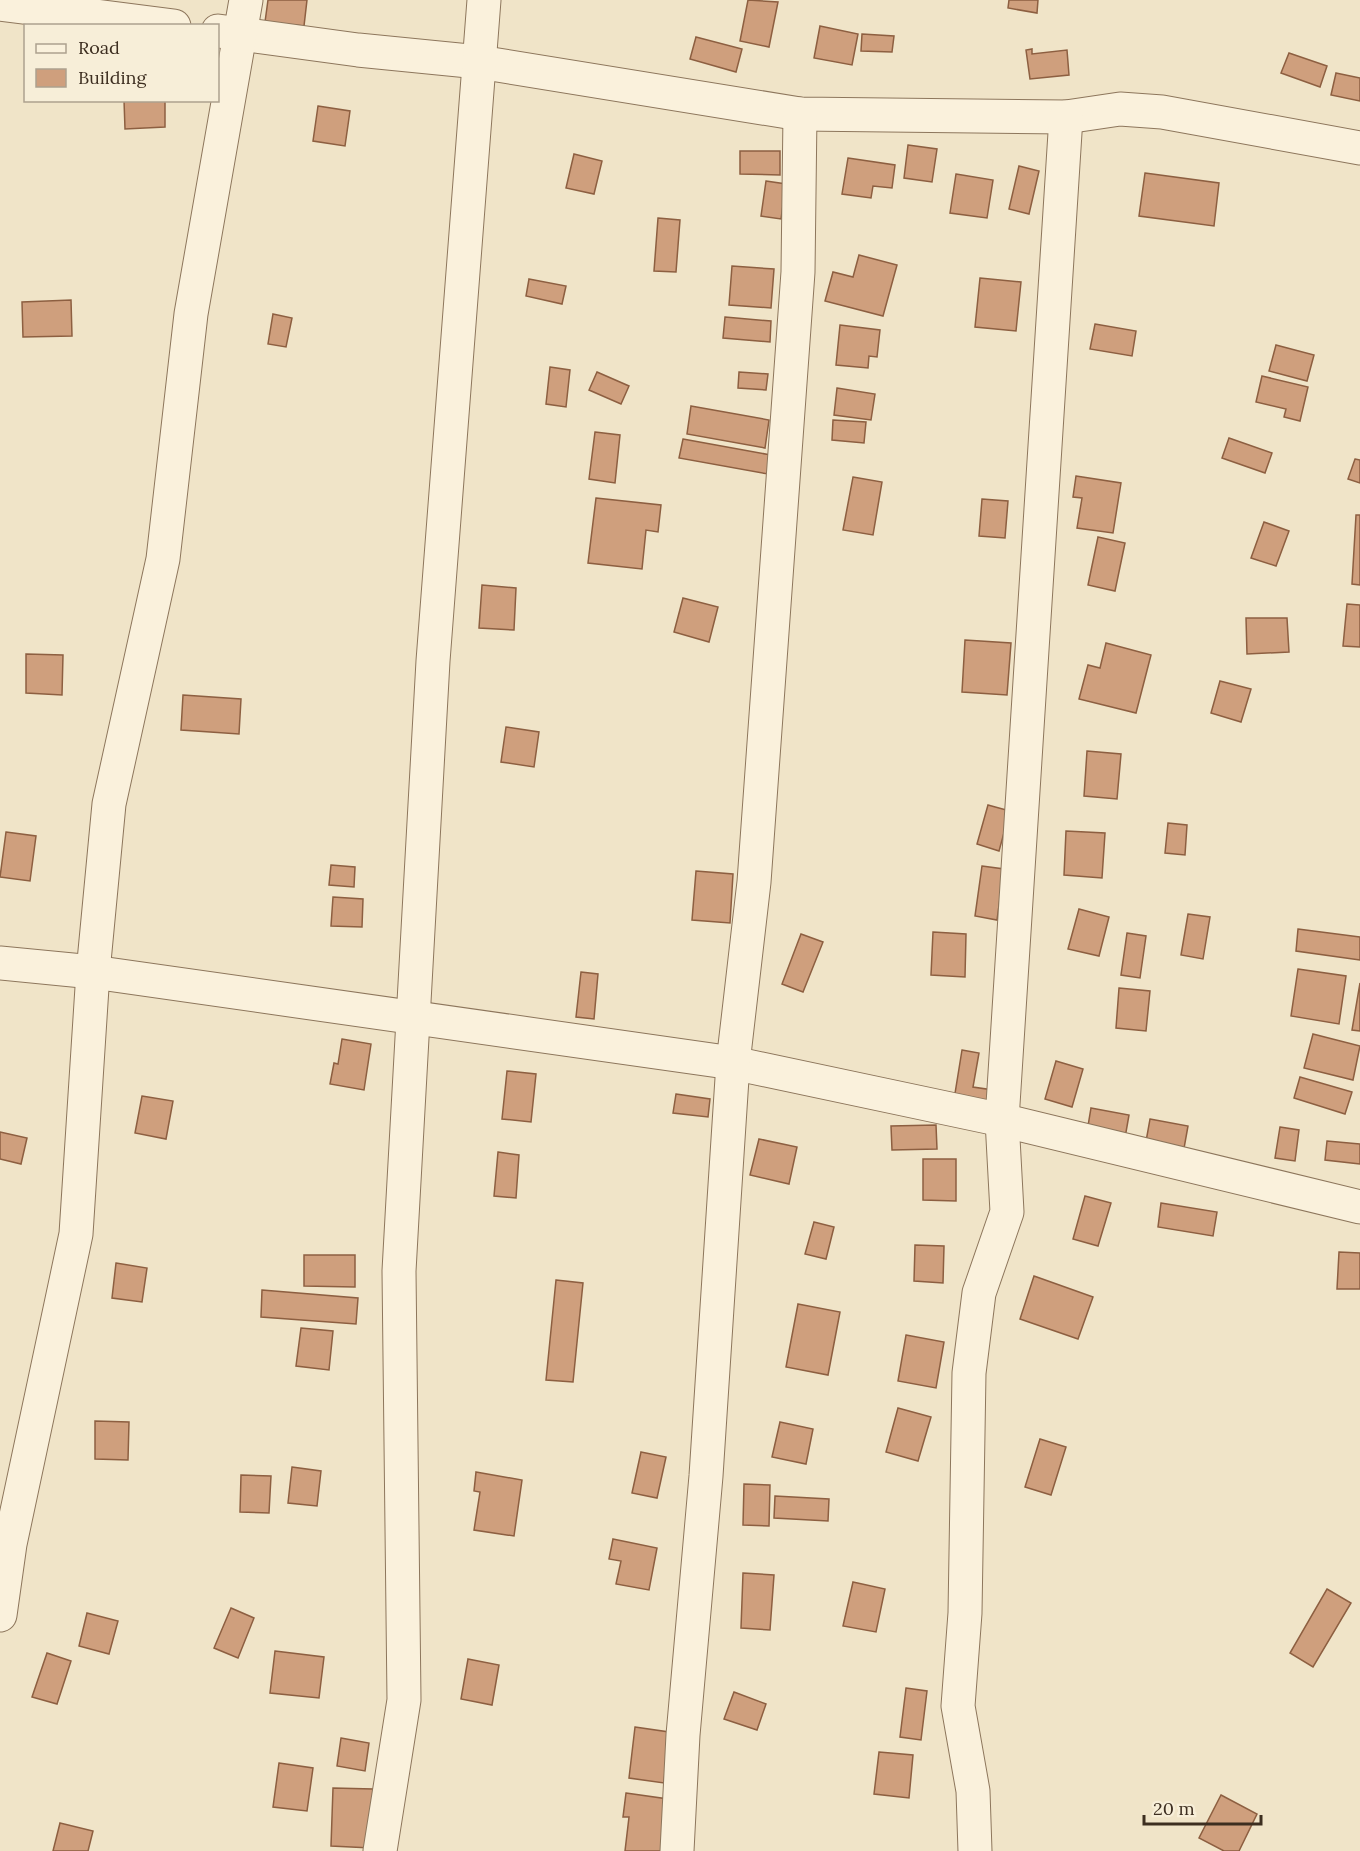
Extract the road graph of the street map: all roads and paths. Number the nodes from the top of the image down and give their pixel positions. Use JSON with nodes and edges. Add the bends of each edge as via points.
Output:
{"nodes":[{"id":1,"x":246,"y":0,"type":"edge"},
{"id":2,"x":484,"y":0,"type":"edge"},
{"id":3,"x":0,"y":4,"type":"edge"},
{"id":4,"x":158,"y":24,"type":"edge"},
{"id":5,"x":228,"y":32,"type":"edge"},
{"id":6,"x":479,"y":62,"type":"junction"},
{"id":7,"x":219,"y":101,"type":"edge"},
{"id":8,"x":219,"y":102,"type":"edge"},
{"id":9,"x":800,"y":114,"type":"junction"},
{"id":10,"x":1066,"y":117,"type":"junction"},
{"id":11,"x":1360,"y":148,"type":"edge"},
{"id":12,"x":0,"y":963,"type":"edge"},
{"id":13,"x":93,"y":972,"type":"junction"},
{"id":14,"x":412,"y":1019,"type":"junction"},
{"id":15,"x":734,"y":1063,"type":"junction"},
{"id":16,"x":1002,"y":1120,"type":"junction"},
{"id":17,"x":1360,"y":1207,"type":"edge"},
{"id":18,"x":0,"y":1615,"type":"edge"},
{"id":19,"x":380,"y":1851,"type":"edge"},
{"id":20,"x":678,"y":1851,"type":"edge"},
{"id":21,"x":975,"y":1851,"type":"edge"}],
"edges":[{"from":1,"to":5,"type":"street"},
{"from":2,"to":6,"type":"street"},
{"from":3,"to":4,"type":"street"},
{"from":5,"to":6,"type":"street"},
{"from":5,"to":7,"type":"street"},
{"from":6,"to":9,"type":"street"},
{"from":6,"to":14,"type":"street","via":[[433,661]]},
{"from":8,"to":13,"type":"street","via":[[163,559],[109,804]]},
{"from":9,"to":10,"type":"street"},
{"from":9,"to":15,"type":"street","via":[[797,284],[754,882]]},
{"from":10,"to":11,"type":"street","via":[[1120,109],[1161,112]]},
{"from":10,"to":16,"type":"street"},
{"from":12,"to":13,"type":"street"},
{"from":13,"to":14,"type":"street"},
{"from":13,"to":18,"type":"street","via":[[76,1234],[10,1544]]},
{"from":14,"to":15,"type":"street"},
{"from":14,"to":19,"type":"street","via":[[399,1271],[404,1700]]},
{"from":15,"to":16,"type":"street"},
{"from":15,"to":20,"type":"street","via":[[706,1476],[683,1735]]},
{"from":16,"to":17,"type":"street"},
{"from":16,"to":21,"type":"street","via":[[1007,1212],[979,1293],[969,1384],[965,1612],[958,1706],[973,1791]]}]}
